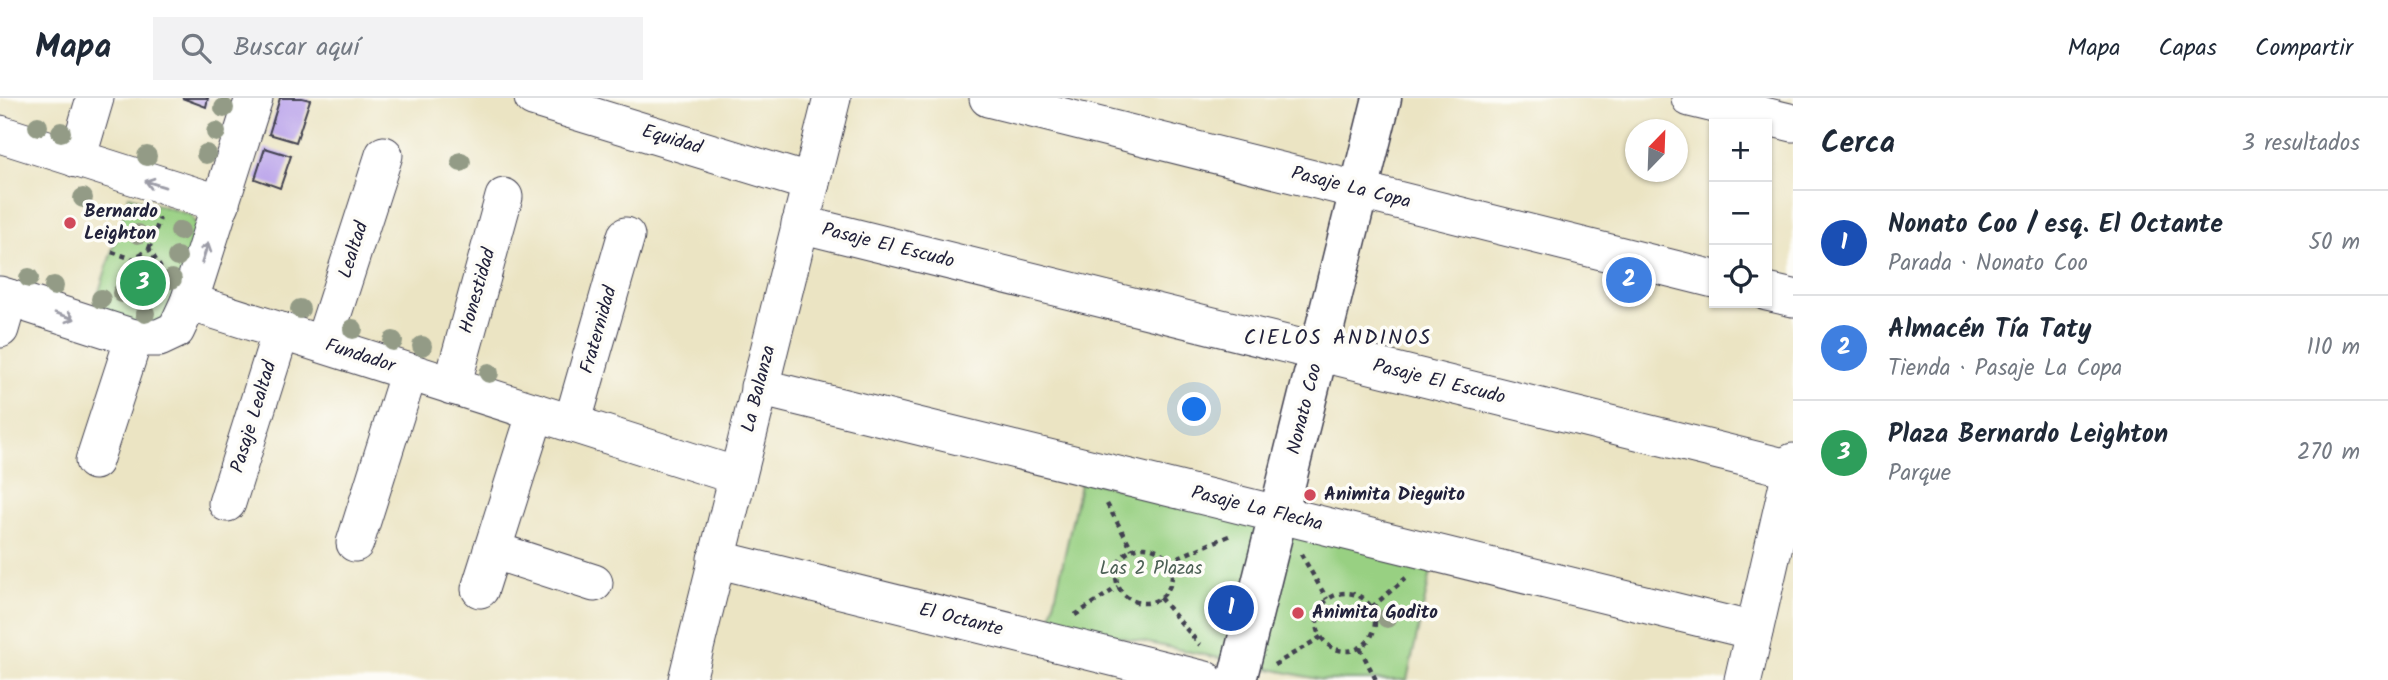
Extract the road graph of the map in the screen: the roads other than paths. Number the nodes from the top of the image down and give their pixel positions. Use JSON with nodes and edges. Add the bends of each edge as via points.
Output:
{"nodes":[{"id":1,"x":95,"y":98,"type":"edge"},
{"id":2,"x":254,"y":98,"type":"edge"},
{"id":3,"x":534,"y":98,"type":"edge"},
{"id":4,"x":832,"y":98,"type":"edge"},
{"id":5,"x":988,"y":98,"type":"edge"},
{"id":6,"x":1382,"y":98,"type":"edge"},
{"id":7,"x":1690,"y":98,"type":"edge"},
{"id":8,"x":1793,"y":123,"type":"edge"},
{"id":9,"x":0,"y":134,"type":"edge"},
{"id":10,"x":384,"y":155,"type":"dead end"},
{"id":11,"x":76,"y":159,"type":"junction"},
{"id":12,"x":811,"y":183,"type":"junction"},
{"id":13,"x":1359,"y":190,"type":"junction"},
{"id":14,"x":504,"y":197,"type":"dead end"},
{"id":15,"x":220,"y":204,"type":"junction"},
{"id":16,"x":800,"y":224,"type":"junction"},
{"id":17,"x":626,"y":236,"type":"dead end"},
{"id":18,"x":1709,"y":278,"type":"edge"},
{"id":19,"x":1772,"y":293,"type":"edge"},
{"id":20,"x":1793,"y":298,"type":"edge"},
{"id":21,"x":189,"y":302,"type":"junction"},
{"id":22,"x":3,"y":308,"type":"edge"},
{"id":23,"x":134,"y":324,"type":"junction"},
{"id":24,"x":281,"y":331,"type":"junction"},
{"id":25,"x":323,"y":344,"type":"junction"},
{"id":26,"x":1319,"y":352,"type":"junction"},
{"id":27,"x":409,"y":372,"type":"junction"},
{"id":28,"x":452,"y":386,"type":"junction"},
{"id":29,"x":760,"y":387,"type":"junction"},
{"id":30,"x":536,"y":412,"type":"junction"},
{"id":31,"x":572,"y":424,"type":"junction"},
{"id":32,"x":94,"y":461,"type":"dead end"},
{"id":33,"x":1792,"y":466,"type":"edge"},
{"id":34,"x":737,"y":476,"type":"junction"},
{"id":35,"x":227,"y":503,"type":"dead end"},
{"id":36,"x":1278,"y":514,"type":"junction"},
{"id":37,"x":355,"y":543,"type":"dead end"},
{"id":38,"x":492,"y":550,"type":"junction"},
{"id":39,"x":716,"y":558,"type":"junction"},
{"id":40,"x":594,"y":583,"type":"dead end"},
{"id":41,"x":480,"y":589,"type":"dead end"},
{"id":42,"x":1754,"y":631,"type":"junction"},
{"id":43,"x":1204,"y":665,"type":"edge"},
{"id":44,"x":1253,"y":674,"type":"edge"},
{"id":45,"x":687,"y":680,"type":"edge"},
{"id":46,"x":1743,"y":680,"type":"edge"}],
"edges":[{"from":1,"to":11,"type":"street"},
{"from":2,"to":15,"type":"street"},
{"from":3,"to":12,"type":"street","name":"Equidad"},
{"from":4,"to":12,"type":"street","name":"La Balanza"},
{"from":5,"to":13,"type":"street","name":"Pasaje La Copa"},
{"from":6,"to":13,"type":"main road","name":"Nonato Coo"},
{"from":7,"to":8,"type":"street"},
{"from":9,"to":11,"type":"street"},
{"from":10,"to":25,"type":"street","name":"Lealtad"},
{"from":15,"to":11,"type":"street","one_way":true},
{"from":12,"to":16,"type":"street","name":"La Balanza"},
{"from":13,"to":18,"type":"street","name":"Pasaje La Copa"},
{"from":13,"to":26,"type":"main road","name":"Nonato Coo"},
{"from":14,"to":28,"type":"street","name":"Honestidad"},
{"from":21,"to":15,"type":"street","one_way":true},
{"from":16,"to":26,"type":"street","name":"Pasaje El Escudo"},
{"from":16,"to":29,"type":"street","name":"La Balanza"},
{"from":17,"to":31,"type":"street","name":"Fraternidad"},
{"from":19,"to":20,"type":"street"},
{"from":21,"to":23,"type":"street","via":[[176,330],[159,338]]},
{"from":21,"to":24,"type":"street","name":"Fundador"},
{"from":22,"to":23,"type":"street","one_way":true},
{"from":23,"to":32,"type":"street"},
{"from":24,"to":25,"type":"street","name":"Fundador"},
{"from":24,"to":35,"type":"street","name":"Pasaje Lealtad"},
{"from":25,"to":27,"type":"street","name":"Fundador"},
{"from":26,"to":33,"type":"street","name":"Pasaje El Escudo"},
{"from":26,"to":36,"type":"main road","name":"Nonato Coo"},
{"from":27,"to":28,"type":"street","name":"Fundador"},
{"from":27,"to":37,"type":"street"},
{"from":28,"to":30,"type":"street","name":"Fundador"},
{"from":29,"to":34,"type":"street","name":"La Balanza"},
{"from":29,"to":36,"type":"street","name":"Pasaje La Flecha"},
{"from":30,"to":31,"type":"street","name":"Fundador"},
{"from":30,"to":38,"type":"street"},
{"from":31,"to":34,"type":"street","name":"Fundador"},
{"from":33,"to":42,"type":"street"},
{"from":34,"to":39,"type":"street","name":"La Balanza"},
{"from":36,"to":42,"type":"street","name":"Pasaje La Flecha"},
{"from":36,"to":44,"type":"main road","name":"Nonato Coo"},
{"from":38,"to":40,"type":"street"},
{"from":38,"to":41,"type":"street"},
{"from":39,"to":43,"type":"street","name":"El Octante","via":[[1038,639]]},
{"from":39,"to":45,"type":"street","name":"La Balanza"},
{"from":42,"to":46,"type":"street"}]}
